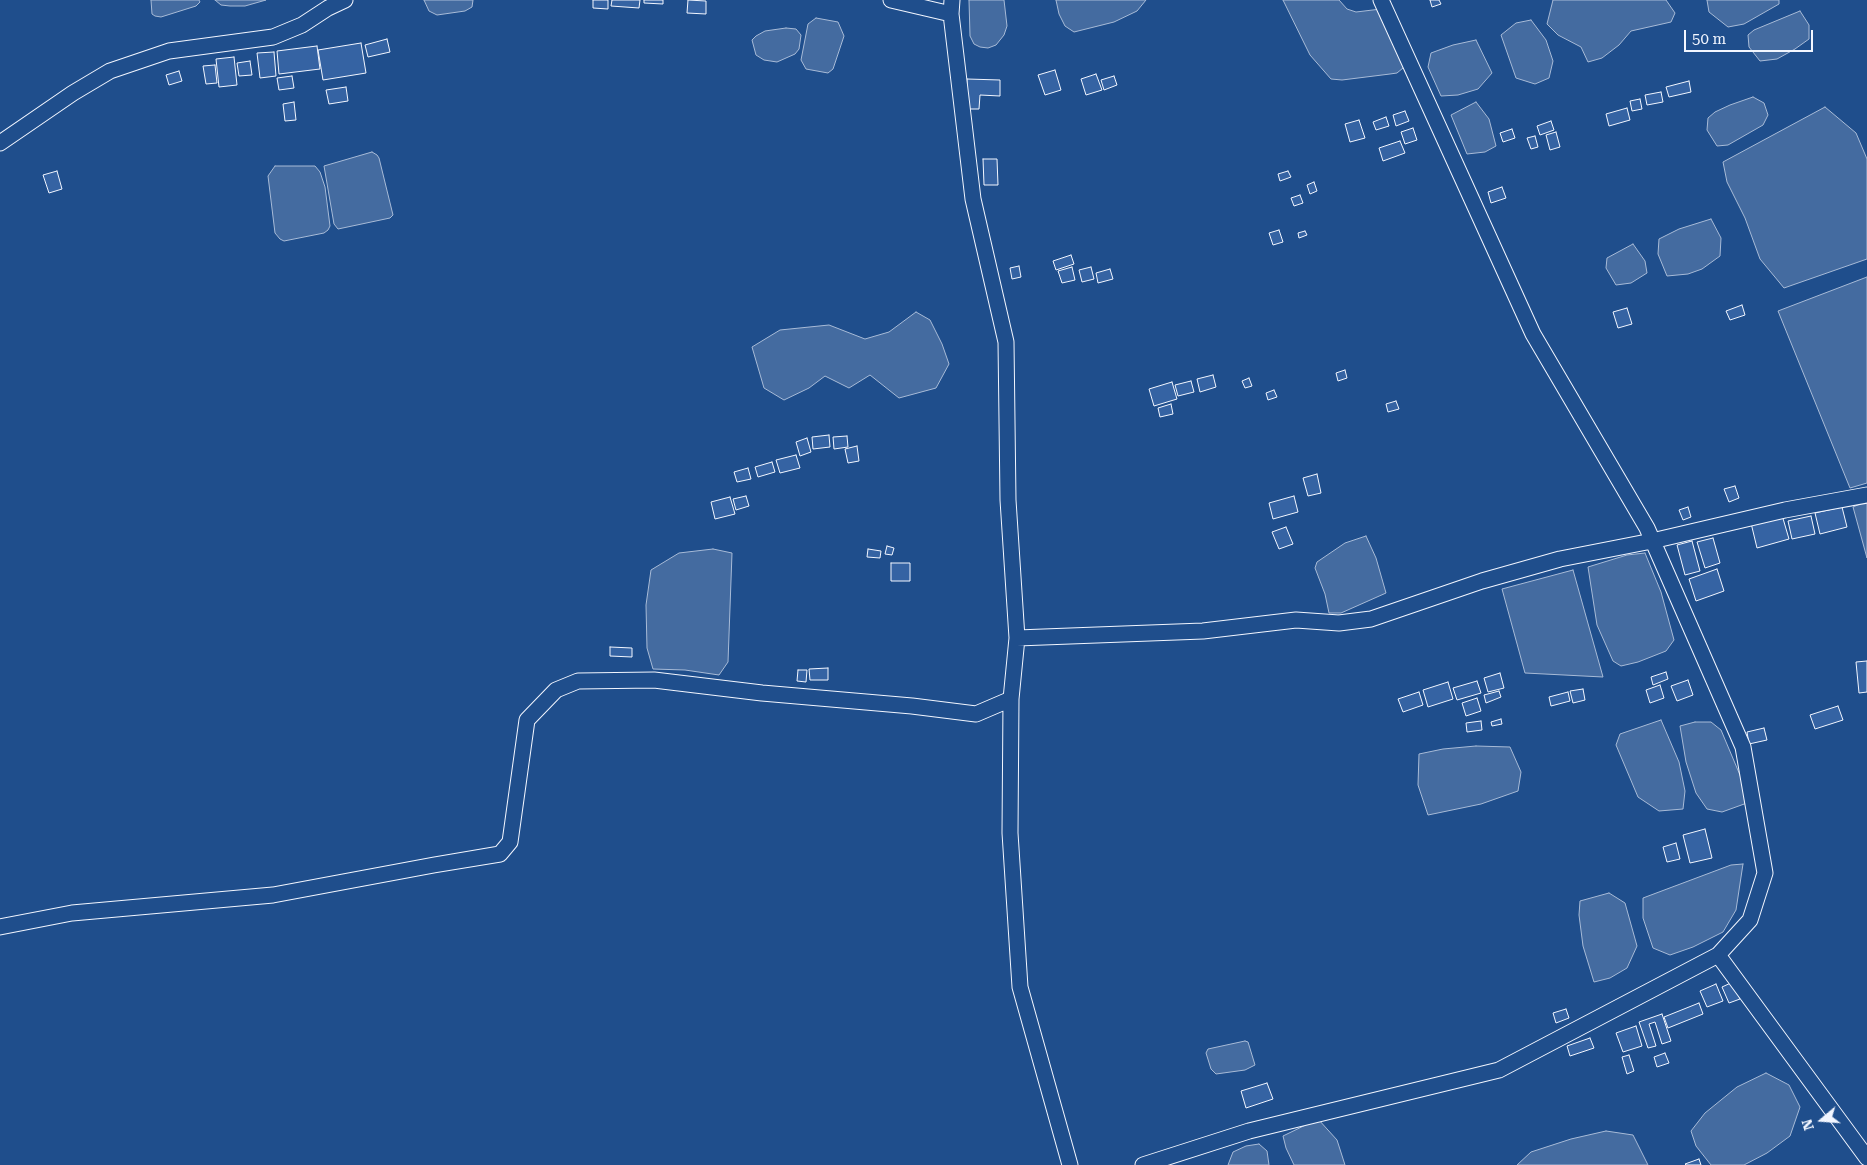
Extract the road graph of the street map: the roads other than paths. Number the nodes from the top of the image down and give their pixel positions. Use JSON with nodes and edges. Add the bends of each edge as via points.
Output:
{"nodes":[{"id":1,"x":345,"y":0,"type":"edge"},
{"id":2,"x":891,"y":0,"type":"edge"},
{"id":3,"x":1382,"y":0,"type":"edge"},
{"id":4,"x":951,"y":7,"type":"edge"},
{"id":5,"x":0,"y":143,"type":"edge"},
{"id":6,"x":1867,"y":495,"type":"edge"},
{"id":7,"x":1652,"y":541,"type":"junction"},
{"id":8,"x":1017,"y":638,"type":"junction"},
{"id":9,"x":1011,"y":699,"type":"junction"},
{"id":10,"x":0,"y":928,"type":"edge"},
{"id":11,"x":1718,"y":956,"type":"junction"},
{"id":12,"x":1867,"y":1158,"type":"edge"},
{"id":13,"x":1070,"y":1165,"type":"edge"},
{"id":14,"x":1143,"y":1165,"type":"edge"}],
"edges":[{"from":1,"to":5,"type":"street","via":[[302,25],[273,37],[168,52],[110,70]]},
{"from":2,"to":4,"type":"street"},
{"from":3,"to":7,"type":"street","via":[[1533,334]]},
{"from":4,"to":8,"type":"street","via":[[973,199],[1006,342],[1008,500]]},
{"from":6,"to":7,"type":"street"},
{"from":7,"to":8,"type":"street","via":[[1551,562],[1482,581],[1371,619],[1339,623],[1296,620],[1203,631]]},
{"from":7,"to":11,"type":"street","via":[[1744,747],[1765,874],[1750,920]]},
{"from":8,"to":9,"type":"street"},
{"from":9,"to":10,"type":"street","via":[[976,714],[654,680],[578,681],[556,690],[527,720],[510,842],[500,854],[273,895],[72,913]]},
{"from":9,"to":13,"type":"street","via":[[1010,834],[1020,987]]},
{"from":11,"to":12,"type":"street"},
{"from":11,"to":14,"type":"street","via":[[1499,1070],[1248,1131]]}]}
